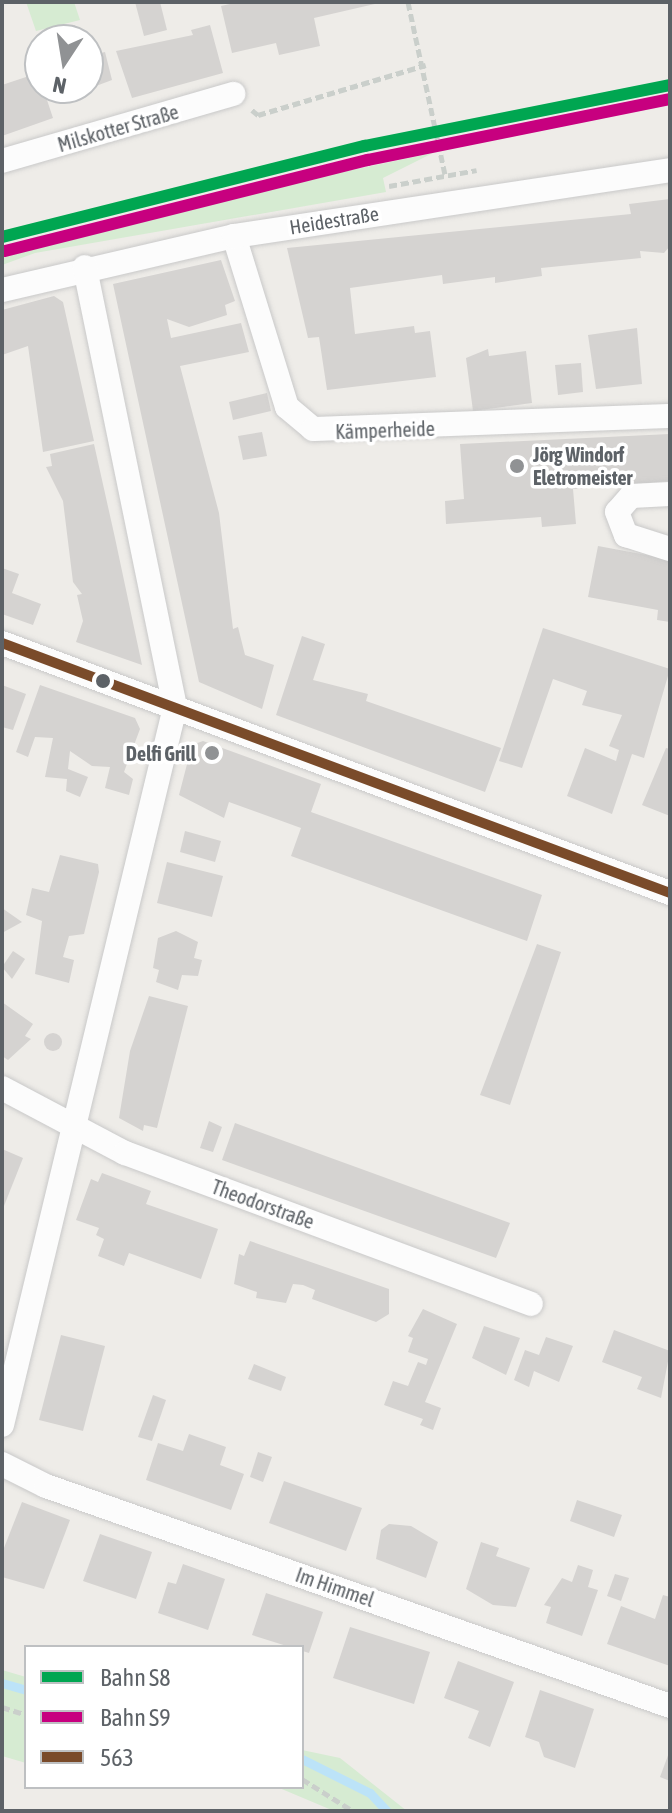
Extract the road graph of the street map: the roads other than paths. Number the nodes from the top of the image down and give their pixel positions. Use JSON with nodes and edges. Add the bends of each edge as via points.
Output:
{"nodes":[{"id":1,"x":233,"y":94,"type":"road end"},
{"id":2,"x":2,"y":161,"type":"edge"},
{"id":3,"x":670,"y":170,"type":"edge"},
{"id":4,"x":234,"y":236,"type":"junction"},
{"id":5,"x":85,"y":267,"type":"junction"},
{"id":6,"x":2,"y":290,"type":"edge"},
{"id":7,"x":670,"y":416,"type":"edge"},
{"id":8,"x":670,"y":494,"type":"edge"},
{"id":9,"x":670,"y":549,"type":"edge"},
{"id":10,"x":2,"y":643,"type":"edge"},
{"id":11,"x":175,"y":707,"type":"junction"},
{"id":12,"x":670,"y":893,"type":"edge"},
{"id":13,"x":2,"y":1088,"type":"edge"},
{"id":14,"x":72,"y":1129,"type":"junction"},
{"id":15,"x":531,"y":1304,"type":"dead end"},
{"id":16,"x":2,"y":1425,"type":"edge"},
{"id":17,"x":2,"y":1464,"type":"edge"},
{"id":18,"x":670,"y":1706,"type":"edge"}],
"edges":[{"from":1,"to":2,"type":"street","name":"Milskotter Straße"},
{"from":3,"to":4,"type":"street","name":"Heidestraße"},
{"from":4,"to":5,"type":"street","name":"Heidestraße"},
{"from":4,"to":7,"type":"street","name":"Kämperheide","via":[[287,407],[313,429]]},
{"from":5,"to":6,"type":"street","name":"Heidestraße"},
{"from":5,"to":11,"type":"street"},
{"from":8,"to":9,"type":"street","via":[[631,496],[617,512],[626,535]]},
{"from":10,"to":11,"type":"street"},
{"from":11,"to":12,"type":"street"},
{"from":11,"to":14,"type":"street"},
{"from":13,"to":14,"type":"street","name":"Theodorstraße"},
{"from":14,"to":15,"type":"street","name":"Theodorstraße"},
{"from":14,"to":16,"type":"street"},
{"from":17,"to":18,"type":"street","name":"Im Himmel","via":[[46,1486]]}]}
